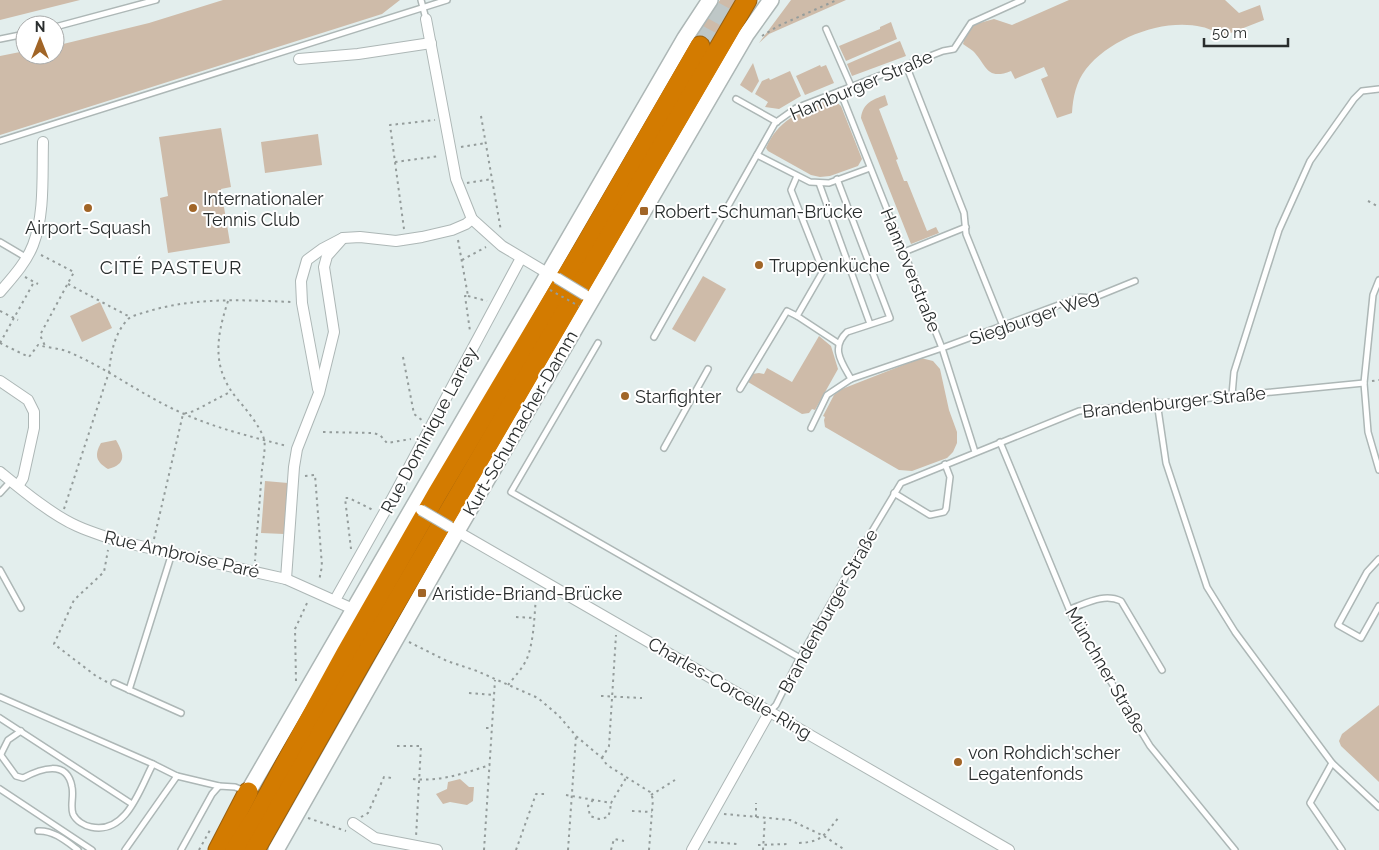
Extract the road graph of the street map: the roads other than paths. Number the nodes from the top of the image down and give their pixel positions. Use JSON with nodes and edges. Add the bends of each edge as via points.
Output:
{"nodes":[{"id":1,"x":156,"y":0,"type":"edge"},
{"id":2,"x":421,"y":0,"type":"edge"},
{"id":3,"x":447,"y":0,"type":"edge"},
{"id":4,"x":710,"y":0,"type":"edge"},
{"id":5,"x":747,"y":0,"type":"edge"},
{"id":6,"x":771,"y":0,"type":"edge"},
{"id":7,"x":1022,"y":0,"type":"edge"},
{"id":8,"x":423,"y":7,"type":"junction"},
{"id":9,"x":426,"y":19,"type":"joint"},
{"id":10,"x":65,"y":24,"type":"edge"},
{"id":11,"x":826,"y":29,"type":"dead end"},
{"id":12,"x":15,"y":36,"type":"edge"},
{"id":13,"x":0,"y":39,"type":"edge"},
{"id":14,"x":431,"y":43,"type":"junction"},
{"id":15,"x":700,"y":46,"type":"tunnel mouth"},
{"id":16,"x":299,"y":59,"type":"dead end"},
{"id":17,"x":906,"y":65,"type":"junction"},
{"id":18,"x":851,"y":86,"type":"junction"},
{"id":19,"x":1379,"y":88,"type":"edge"},
{"id":20,"x":840,"y":90,"type":"junction"},
{"id":21,"x":736,"y":98,"type":"dead end"},
{"id":22,"x":777,"y":122,"type":"junction"},
{"id":23,"x":0,"y":140,"type":"edge"},
{"id":24,"x":43,"y":142,"type":"dead end"},
{"id":25,"x":757,"y":155,"type":"junction"},
{"id":26,"x":870,"y":168,"type":"junction"},
{"id":27,"x":797,"y":176,"type":"junction"},
{"id":28,"x":836,"y":179,"type":"junction"},
{"id":29,"x":819,"y":183,"type":"junction"},
{"id":30,"x":472,"y":219,"type":"junction"},
{"id":31,"x":966,"y":227,"type":"junction"},
{"id":32,"x":343,"y":238,"type":"junction"},
{"id":33,"x":0,"y":242,"type":"edge"},
{"id":34,"x":904,"y":252,"type":"junction"},
{"id":35,"x":27,"y":258,"type":"junction"},
{"id":36,"x":521,"y":258,"type":"junction"},
{"id":37,"x":552,"y":276,"type":"junction"},
{"id":38,"x":1379,"y":280,"type":"edge"},
{"id":39,"x":1135,"y":281,"type":"dead end"},
{"id":40,"x":1,"y":290,"type":"edge"},
{"id":41,"x":589,"y":297,"type":"junction"},
{"id":42,"x":797,"y":316,"type":"junction"},
{"id":43,"x":870,"y":324,"type":"junction"},
{"id":44,"x":1003,"y":326,"type":"junction"},
{"id":45,"x":654,"y":337,"type":"dead end"},
{"id":46,"x":598,"y":342,"type":"dead end"},
{"id":47,"x":838,"y":343,"type":"junction"},
{"id":48,"x":942,"y":348,"type":"junction"},
{"id":49,"x":708,"y":370,"type":"dead end"},
{"id":50,"x":851,"y":379,"type":"junction"},
{"id":51,"x":0,"y":381,"type":"edge"},
{"id":52,"x":1364,"y":383,"type":"junction"},
{"id":53,"x":740,"y":389,"type":"dead end"},
{"id":54,"x":319,"y":393,"type":"junction"},
{"id":55,"x":1232,"y":395,"type":"junction"},
{"id":56,"x":1156,"y":402,"type":"junction"},
{"id":57,"x":811,"y":428,"type":"dead end"},
{"id":58,"x":1000,"y":442,"type":"junction"},
{"id":59,"x":664,"y":448,"type":"dead end"},
{"id":60,"x":974,"y":452,"type":"junction"},
{"id":61,"x":945,"y":464,"type":"junction"},
{"id":62,"x":1379,"y":470,"type":"edge"},
{"id":63,"x":0,"y":472,"type":"edge"},
{"id":64,"x":14,"y":483,"type":"junction"},
{"id":65,"x":0,"y":493,"type":"edge"},
{"id":66,"x":894,"y":493,"type":"junction"},
{"id":67,"x":417,"y":508,"type":"junction"},
{"id":68,"x":454,"y":529,"type":"junction"},
{"id":69,"x":172,"y":552,"type":"junction"},
{"id":70,"x":1379,"y":559,"type":"edge"},
{"id":71,"x":0,"y":570,"type":"edge"},
{"id":72,"x":286,"y":579,"type":"junction"},
{"id":73,"x":335,"y":600,"type":"junction"},
{"id":74,"x":1379,"y":606,"type":"edge"},
{"id":75,"x":21,"y":608,"type":"dead end"},
{"id":76,"x":353,"y":609,"type":"junction"},
{"id":77,"x":1070,"y":609,"type":"junction"},
{"id":78,"x":800,"y":658,"type":"junction"},
{"id":79,"x":1162,"y":670,"type":"dead end"},
{"id":80,"x":114,"y":683,"type":"road end"},
{"id":81,"x":129,"y":690,"type":"junction"},
{"id":82,"x":0,"y":697,"type":"edge"},
{"id":83,"x":770,"y":711,"type":"junction"},
{"id":84,"x":181,"y":713,"type":"dead end"},
{"id":85,"x":0,"y":718,"type":"edge"},
{"id":86,"x":21,"y":731,"type":"junction"},
{"id":87,"x":1,"y":754,"type":"edge"},
{"id":88,"x":1332,"y":763,"type":"junction"},
{"id":89,"x":152,"y":764,"type":"junction"},
{"id":90,"x":177,"y":776,"type":"junction"},
{"id":91,"x":219,"y":786,"type":"junction"},
{"id":92,"x":0,"y":789,"type":"edge"},
{"id":93,"x":248,"y":792,"type":"junction"},
{"id":94,"x":132,"y":804,"type":"junction"},
{"id":95,"x":1379,"y":807,"type":"edge"},
{"id":96,"x":352,"y":828,"type":"road end"},
{"id":97,"x":38,"y":832,"type":"dead end"},
{"id":98,"x":78,"y":850,"type":"edge"},
{"id":99,"x":92,"y":850,"type":"edge"},
{"id":100,"x":125,"y":850,"type":"edge"},
{"id":101,"x":181,"y":850,"type":"edge"},
{"id":102,"x":218,"y":850,"type":"edge"},
{"id":103,"x":235,"y":850,"type":"edge"},
{"id":104,"x":255,"y":850,"type":"edge"},
{"id":105,"x":276,"y":850,"type":"edge"},
{"id":106,"x":437,"y":850,"type":"edge"},
{"id":107,"x":692,"y":850,"type":"edge"},
{"id":108,"x":1009,"y":850,"type":"edge"},
{"id":109,"x":1235,"y":850,"type":"edge"},
{"id":110,"x":1342,"y":850,"type":"edge"}],
"edges":[{"from":1,"to":10,"type":"lane"},
{"from":2,"to":8,"type":"lane"},
{"from":3,"to":8,"type":"lane"},
{"from":4,"to":37,"type":"main road","via":[[685,38]]},
{"from":5,"to":104,"type":"highway"},
{"from":6,"to":41,"type":"main road","name":"Kurt-Schumacher-Damm","via":[[746,35]]},
{"from":7,"to":17,"type":"lane","name":"Hamburger Straße","via":[[971,23],[954,49],[943,50]]},
{"from":8,"to":9,"type":"lane"},
{"from":8,"to":23,"type":"lane"},
{"from":9,"to":14,"type":"street"},
{"from":11,"to":18,"type":"lane"},
{"from":12,"to":13,"type":"lane"},
{"from":14,"to":16,"type":"street"},
{"from":14,"to":30,"type":"street","via":[[456,180]]},
{"from":15,"to":103,"type":"highway","via":[[436,494],[256,819]]},
{"from":17,"to":18,"type":"lane","name":"Hamburger Straße"},
{"from":17,"to":31,"type":"lane","via":[[964,213]]},
{"from":18,"to":20,"type":"lane","name":"Hamburger Straße"},
{"from":19,"to":55,"type":"lane","via":[[1362,91],[1358,95],[1310,161],[1279,230],[1234,372]]},
{"from":20,"to":22,"type":"lane","name":"Hamburger Straße","via":[[796,108]]},
{"from":20,"to":26,"type":"lane","name":"Hannoverstraße"},
{"from":21,"to":22,"type":"lane"},
{"from":22,"to":25,"type":"lane","name":"Hamburger Straße"},
{"from":24,"to":35,"type":"street","via":[[40,214]]},
{"from":25,"to":27,"type":"lane"},
{"from":25,"to":45,"type":"lane","name":"Hamburger Straße"},
{"from":26,"to":28,"type":"lane"},
{"from":26,"to":34,"type":"lane","name":"Hannoverstraße"},
{"from":27,"to":29,"type":"lane"},
{"from":27,"to":42,"type":"lane","via":[[791,190],[823,271]]},
{"from":28,"to":29,"type":"lane"},
{"from":28,"to":43,"type":"lane","via":[[890,318]]},
{"from":29,"to":43,"type":"lane"},
{"from":30,"to":32,"type":"street","via":[[452,230],[405,240]]},
{"from":30,"to":36,"type":"street"},
{"from":31,"to":34,"type":"lane"},
{"from":31,"to":44,"type":"lane"},
{"from":32,"to":54,"type":"street","via":[[327,256],[324,267],[334,332]]},
{"from":32,"to":54,"type":"street","via":[[307,260],[300,280]]},
{"from":33,"to":35,"type":"lane"},
{"from":34,"to":48,"type":"lane","name":"Hannoverstraße"},
{"from":35,"to":40,"type":"street"},
{"from":36,"to":37,"type":"street"},
{"from":36,"to":73,"type":"street","name":"Rue Dominique Larrey"},
{"from":37,"to":41,"type":"street","bridge":true},
{"from":37,"to":67,"type":"main road"},
{"from":38,"to":52,"type":"lane","via":[[1373,296]]},
{"from":39,"to":44,"type":"lane","name":"Siegburger Weg","via":[[1093,298],[1080,297]]},
{"from":41,"to":68,"type":"main road","name":"Kurt-Schumacher-Damm"},
{"from":42,"to":47,"type":"lane"},
{"from":42,"to":53,"type":"lane","via":[[788,311]]},
{"from":43,"to":47,"type":"lane","via":[[847,332]]},
{"from":44,"to":48,"type":"lane","name":"Siegburger Weg"},
{"from":46,"to":78,"type":"lane","via":[[511,492]]},
{"from":47,"to":50,"type":"lane"},
{"from":48,"to":50,"type":"lane","name":"Siegburger Weg"},
{"from":48,"to":60,"type":"lane","name":"Hannoverstraße"},
{"from":49,"to":59,"type":"lane"},
{"from":50,"to":57,"type":"lane","name":"Siegburger Weg","via":[[827,395]]},
{"from":51,"to":64,"type":"street","via":[[28,400],[34,412],[34,428],[23,478]]},
{"from":52,"to":55,"type":"lane","name":"Brandenburger Straße"},
{"from":52,"to":62,"type":"lane","via":[[1368,432]]},
{"from":54,"to":72,"type":"street","via":[[297,449]]},
{"from":55,"to":56,"type":"lane","name":"Brandenburger Straße"},
{"from":56,"to":58,"type":"lane","name":"Brandenburger Straße","via":[[1079,411]]},
{"from":56,"to":88,"type":"lane","via":[[1166,463],[1206,588]]},
{"from":58,"to":60,"type":"lane","name":"Brandenburger Straße"},
{"from":58,"to":77,"type":"lane","name":"Münchner Straße"},
{"from":60,"to":61,"type":"lane","name":"Brandenburger Straße"},
{"from":61,"to":66,"type":"lane","name":"Brandenburger Straße","via":[[900,483]]},
{"from":61,"to":66,"type":"lane","via":[[950,477],[944,512],[930,515]]},
{"from":63,"to":64,"type":"street","name":"Rue Ambroise Paré"},
{"from":64,"to":65,"type":"lane"},
{"from":64,"to":69,"type":"street","name":"Rue Ambroise Paré","via":[[75,526],[118,541]]},
{"from":66,"to":78,"type":"lane","name":"Brandenburger Straße"},
{"from":67,"to":68,"type":"street","bridge":true},
{"from":67,"to":76,"type":"main road"},
{"from":68,"to":83,"type":"street","name":"Charles-Corcelle-Ring"},
{"from":68,"to":105,"type":"main road","name":"Kurt-Schumacher-Damm"},
{"from":69,"to":72,"type":"street","name":"Rue Ambroise Paré"},
{"from":69,"to":81,"type":"lane"},
{"from":70,"to":74,"type":"lane","via":[[1367,572],[1338,625],[1361,638]]},
{"from":71,"to":75,"type":"lane"},
{"from":72,"to":73,"type":"street","name":"Rue Ambroise Paré"},
{"from":73,"to":76,"type":"street","name":"Rue Ambroise Paré"},
{"from":76,"to":93,"type":"main road"},
{"from":77,"to":79,"type":"lane","via":[[1098,598],[1113,597],[1122,601]]},
{"from":77,"to":109,"type":"lane","name":"Münchner Straße","via":[[1074,621],[1150,746]]},
{"from":78,"to":83,"type":"lane","name":"Brandenburger Straße"},
{"from":80,"to":81,"type":"lane"},
{"from":81,"to":84,"type":"lane"},
{"from":82,"to":89,"type":"lane"},
{"from":83,"to":107,"type":"street"},
{"from":83,"to":108,"type":"street","name":"Charles-Corcelle-Ring"},
{"from":85,"to":86,"type":"lane"},
{"from":86,"to":87,"type":"lane","via":[[8,740]]},
{"from":86,"to":94,"type":"lane"},
{"from":87,"to":94,"type":"lane","via":[[16,776],[23,778],[52,768],[62,771],[70,779],[73,814],[86,826],[110,827],[126,816]]},
{"from":88,"to":95,"type":"lane"},
{"from":88,"to":110,"type":"lane","via":[[1310,803]]},
{"from":89,"to":90,"type":"lane"},
{"from":89,"to":94,"type":"lane"},
{"from":90,"to":91,"type":"lane"},
{"from":90,"to":100,"type":"lane"},
{"from":91,"to":93,"type":"lane"},
{"from":91,"to":101,"type":"lane"},
{"from":92,"to":99,"type":"lane"},
{"from":93,"to":102,"type":"highway"},
{"from":96,"to":106,"type":"street","via":[[375,838]]},
{"from":97,"to":98,"type":"lane","via":[[57,836]]}]}
